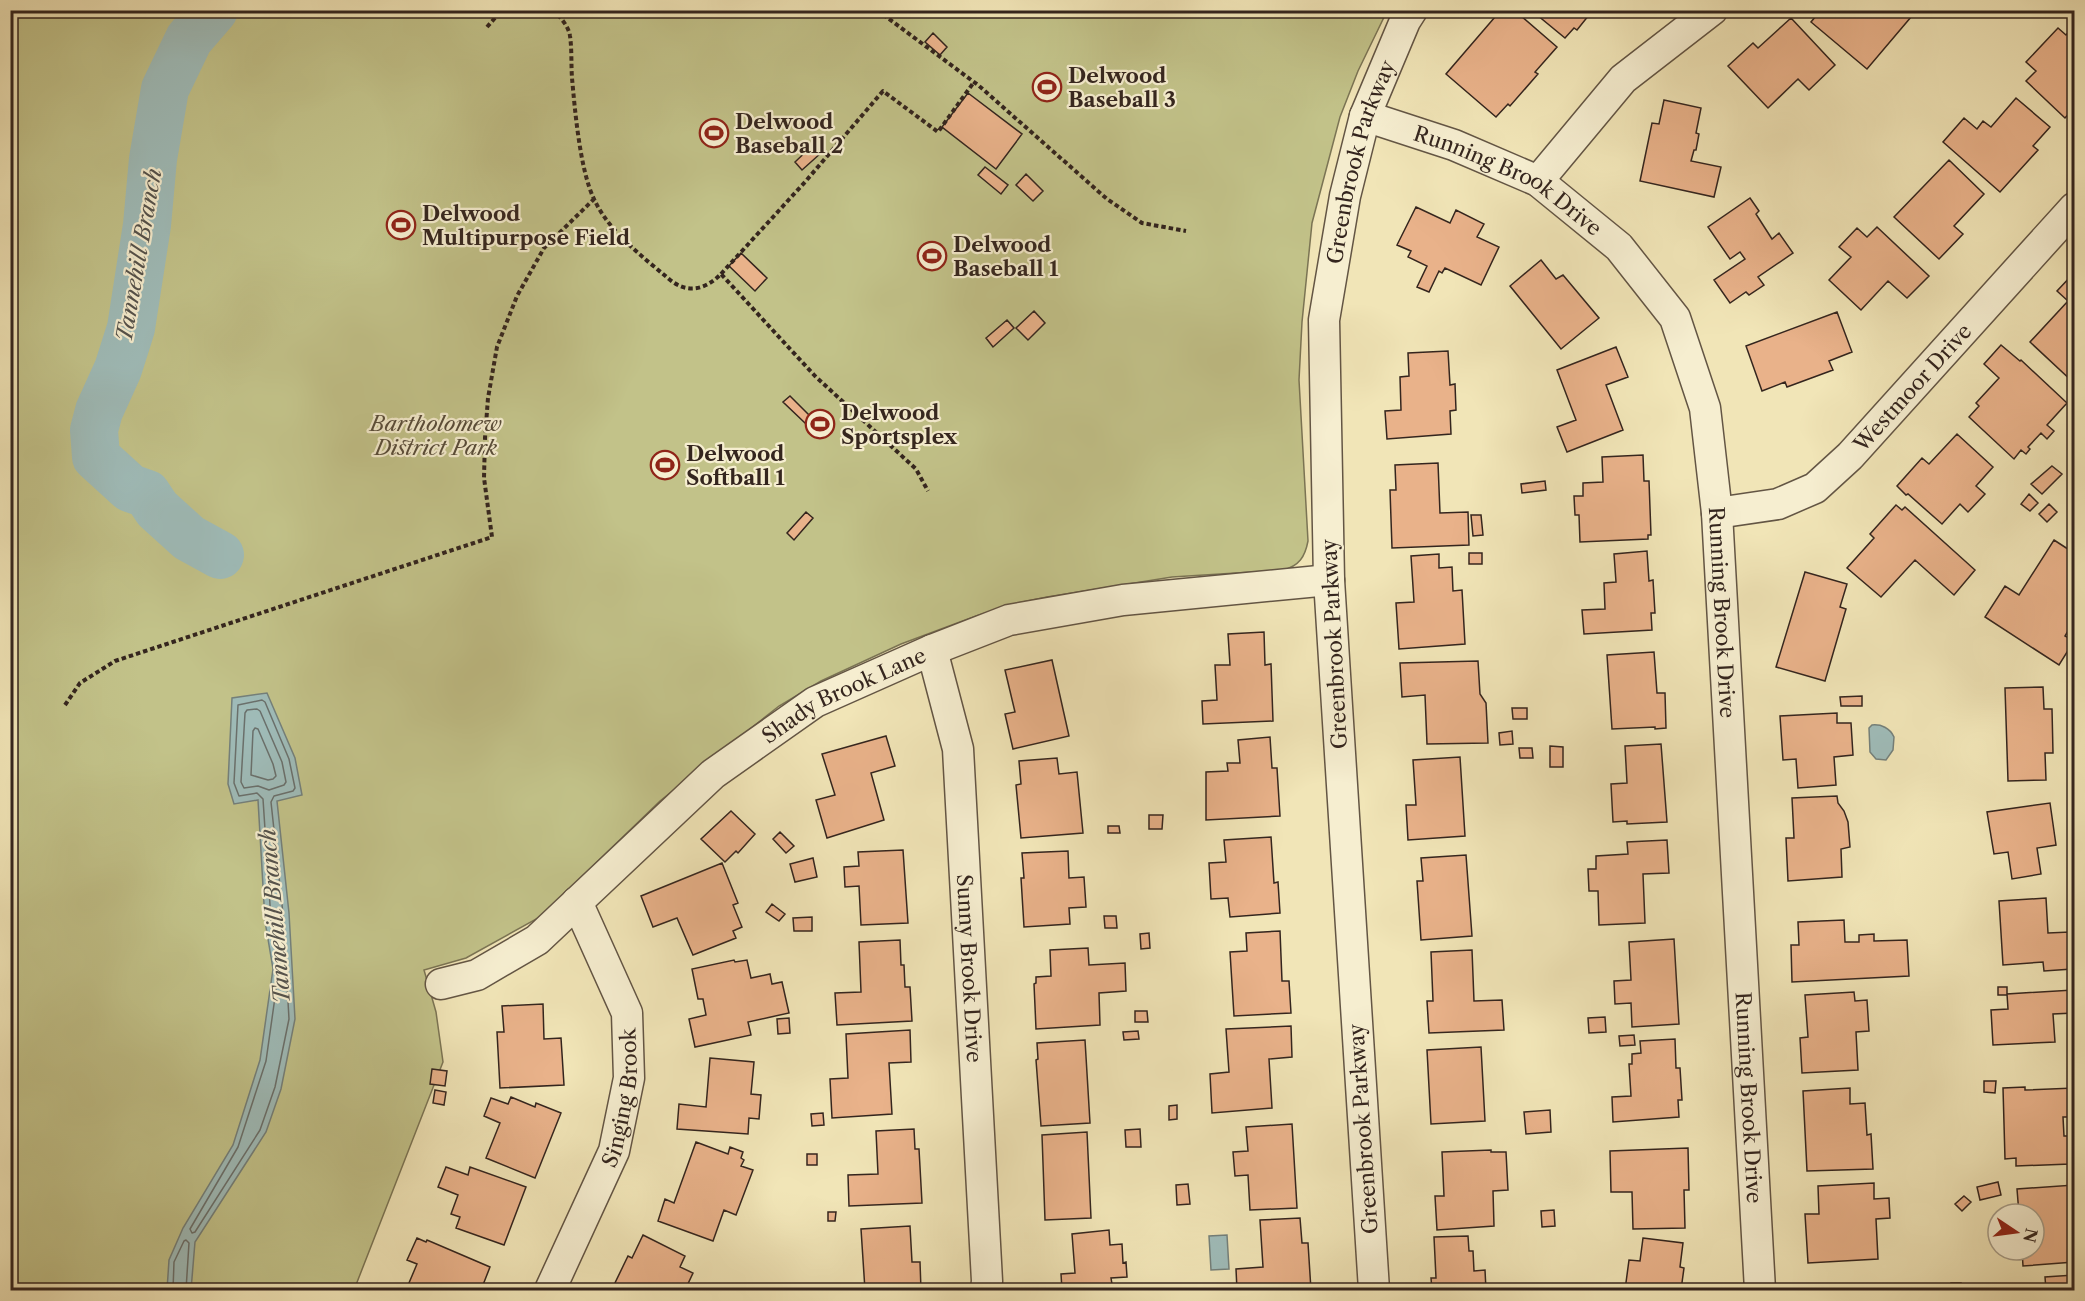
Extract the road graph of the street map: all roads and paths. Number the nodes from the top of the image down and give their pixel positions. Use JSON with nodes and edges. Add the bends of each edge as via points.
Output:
{"nodes":[{"id":1,"x":502,"y":10,"type":"edge"},
{"id":2,"x":552,"y":10,"type":"edge"},
{"id":3,"x":877,"y":10,"type":"edge"},
{"id":4,"x":1412,"y":10,"type":"edge"},
{"id":5,"x":1712,"y":10,"type":"edge"},
{"id":6,"x":487,"y":27,"type":"dead end"},
{"id":7,"x":974,"y":82,"type":"junction"},
{"id":8,"x":1365,"y":116,"type":"junction"},
{"id":9,"x":1538,"y":181,"type":"junction"},
{"id":10,"x":594,"y":200,"type":"junction"},
{"id":11,"x":2074,"y":208,"type":"edge"},
{"id":12,"x":1186,"y":231,"type":"dead end"},
{"id":13,"x":722,"y":274,"type":"junction"},
{"id":14,"x":928,"y":491,"type":"dead end"},
{"id":15,"x":1717,"y":513,"type":"junction"},
{"id":16,"x":1329,"y":580,"type":"junction"},
{"id":17,"x":932,"y":650,"type":"junction"},
{"id":18,"x":65,"y":705,"type":"dead end"},
{"id":19,"x":578,"y":902,"type":"junction"},
{"id":20,"x":441,"y":984,"type":"dead end"},
{"id":21,"x":550,"y":1290,"type":"edge"},
{"id":22,"x":986,"y":1290,"type":"edge"},
{"id":23,"x":1374,"y":1290,"type":"edge"},
{"id":24,"x":1760,"y":1290,"type":"edge"}],
"edges":[{"from":1,"to":6,"type":"path"},
{"from":2,"to":10,"type":"path","via":[[570,34],[580,142]]},
{"from":3,"to":7,"type":"path"},
{"from":4,"to":8,"type":"street","name":"Greenbrook Parkway"},
{"from":5,"to":9,"type":"street","via":[[1623,79]]},
{"from":7,"to":12,"type":"path","via":[[1107,199],[1142,223]]},
{"from":7,"to":13,"type":"path","via":[[938,132],[883,92]]},
{"from":8,"to":9,"type":"street","name":"Running Brook Drive","via":[[1454,145]]},
{"from":8,"to":16,"type":"street","name":"Greenbrook Parkway","via":[[1345,196],[1324,320]]},
{"from":9,"to":15,"type":"street","name":"Running Brook Drive","via":[[1619,247],[1675,318],[1706,408]]},
{"from":10,"to":13,"type":"path","via":[[624,238],[674,284],[695,290]]},
{"from":10,"to":18,"type":"path","via":[[544,248],[517,296],[496,347],[488,398],[484,478],[492,537],[115,661],[80,683]]},
{"from":11,"to":15,"type":"street","name":"Westmoor Drive","via":[[1850,456],[1815,488],[1778,504]]},
{"from":13,"to":14,"type":"path","via":[[815,376],[916,469]]},
{"from":15,"to":24,"type":"street","name":"Running Brook Drive"},
{"from":16,"to":17,"type":"street","name":"Shady Brook Lane","via":[[1112,602],[1010,620]]},
{"from":16,"to":23,"type":"street","name":"Greenbrook Parkway"},
{"from":17,"to":19,"type":"street","name":"Shady Brook Lane","via":[[815,702],[713,774]]},
{"from":17,"to":22,"type":"street","name":"Sunny Brook Drive","via":[[958,749]]},
{"from":19,"to":20,"type":"street","name":"Shady Brook Lane","via":[[537,940],[477,975]]},
{"from":19,"to":21,"type":"street","name":"Singing Brook","via":[[627,1013],[629,1078],[614,1151]]}]}
